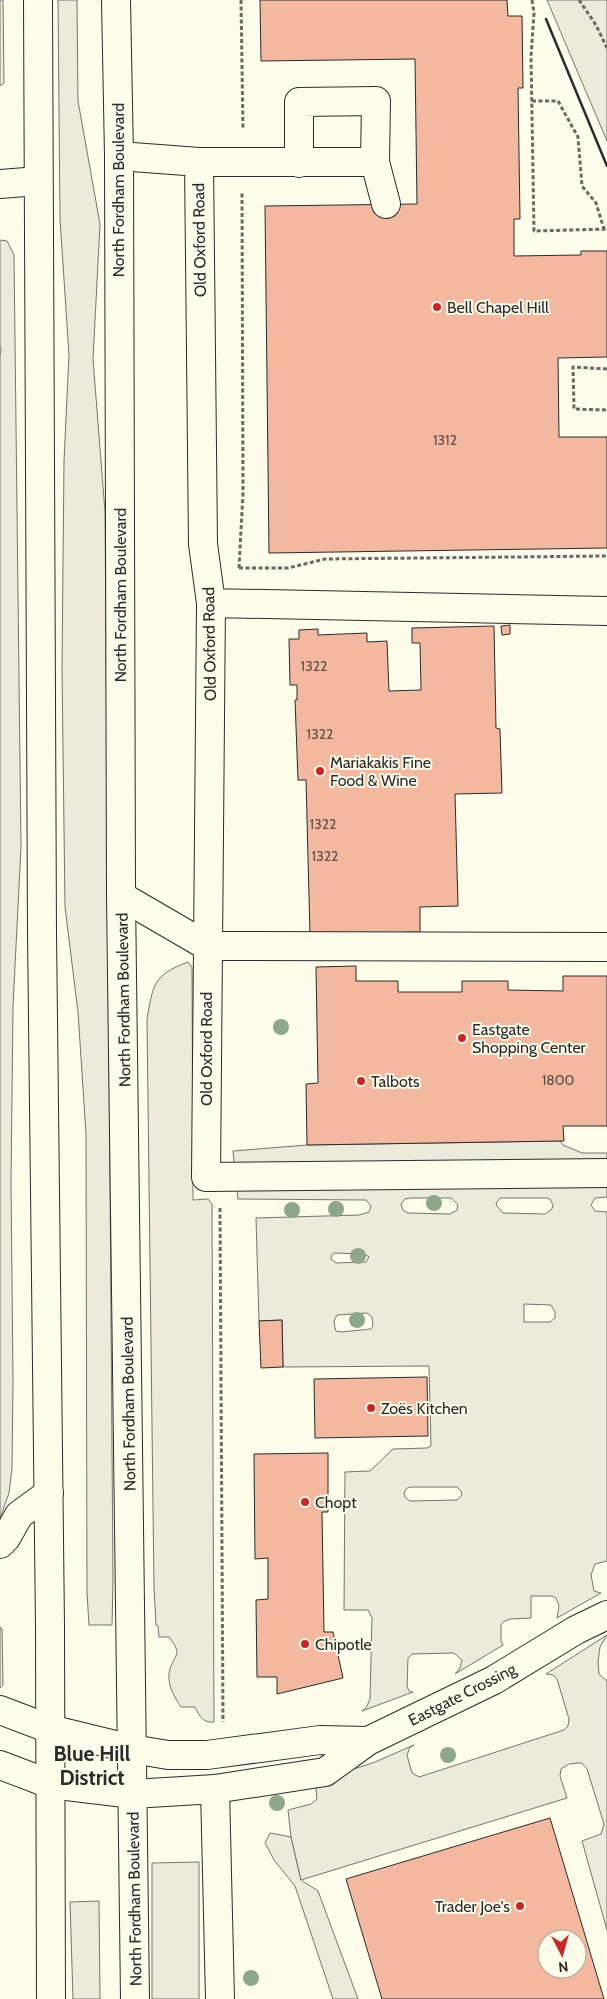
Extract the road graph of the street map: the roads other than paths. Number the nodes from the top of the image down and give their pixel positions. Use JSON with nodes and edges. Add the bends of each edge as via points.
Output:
{"nodes":[{"id":1,"x":38,"y":0,"type":"edge"},
{"id":2,"x":116,"y":0,"type":"edge"},
{"id":3,"x":118,"y":156,"type":"junction"},
{"id":4,"x":198,"y":162,"type":"junction"},
{"id":5,"x":375,"y":162,"type":"junction"},
{"id":6,"x":299,"y":163,"type":"junction"},
{"id":7,"x":38,"y":181,"type":"junction"},
{"id":8,"x":0,"y":184,"type":"edge"},
{"id":9,"x":386,"y":204,"type":"dead end"},
{"id":10,"x":211,"y":603,"type":"junction"},
{"id":11,"x":607,"y":611,"type":"edge"},
{"id":12,"x":121,"y":896,"type":"junction"},
{"id":13,"x":207,"y":946,"type":"junction"},
{"id":14,"x":607,"y":948,"type":"edge"},
{"id":15,"x":607,"y":1173,"type":"edge"},
{"id":16,"x":49,"y":1493,"type":"junction"},
{"id":17,"x":0,"y":1544,"type":"edge"},
{"id":18,"x":607,"y":1615,"type":"edge"},
{"id":19,"x":0,"y":1710,"type":"edge"},
{"id":20,"x":50,"y":1729,"type":"junction"},
{"id":21,"x":368,"y":1741,"type":"junction"},
{"id":22,"x":132,"y":1749,"type":"junction"},
{"id":23,"x":0,"y":1765,"type":"edge"},
{"id":24,"x":50,"y":1784,"type":"junction"},
{"id":25,"x":215,"y":1789,"type":"junction"},
{"id":26,"x":133,"y":1794,"type":"junction"},
{"id":27,"x":50,"y":1940,"type":"junction"},
{"id":28,"x":40,"y":1999,"type":"edge"},
{"id":29,"x":50,"y":1999,"type":"edge"},
{"id":30,"x":135,"y":1999,"type":"edge"},
{"id":31,"x":220,"y":1999,"type":"edge"}],
"edges":[{"from":1,"to":7,"type":"main road"},
{"from":2,"to":3,"type":"main road","name":"North Fordham Boulevard"},
{"from":3,"to":4,"type":"main road","name":"Old Oxford Road"},
{"from":3,"to":12,"type":"main road","name":"North Fordham Boulevard"},
{"from":4,"to":6,"type":"main road"},
{"from":4,"to":10,"type":"main road","name":"Old Oxford Road","via":[[203,544]]},
{"from":5,"to":6,"type":"main road"},
{"from":5,"to":6,"type":"main road","via":[[376,101],[299,102]]},
{"from":5,"to":9,"type":"main road"},
{"from":7,"to":8,"type":"main road"},
{"from":7,"to":16,"type":"main road"},
{"from":10,"to":11,"type":"main road"},
{"from":10,"to":13,"type":"main road","name":"Old Oxford Road"},
{"from":12,"to":13,"type":"main road"},
{"from":12,"to":22,"type":"main road","name":"North Fordham Boulevard"},
{"from":13,"to":14,"type":"main road"},
{"from":13,"to":15,"type":"main road","name":"Old Oxford Road","via":[[206,1177]]},
{"from":16,"to":17,"type":"main road","via":[[19,1515]]},
{"from":16,"to":20,"type":"main road"},
{"from":18,"to":21,"type":"main road","name":"Eastgate Crossing","via":[[568,1634],[494,1680]]},
{"from":19,"to":20,"type":"main road","name":"Eastgate Crossing"},
{"from":20,"to":22,"type":"main road","name":"Eastgate Crossing"},
{"from":20,"to":24,"type":"main road"},
{"from":21,"to":22,"type":"main road","name":"Eastgate Crossing","via":[[320,1740],[207,1754],[168,1755]]},
{"from":21,"to":25,"type":"main road","name":"Eastgate Crossing","via":[[325,1772]]},
{"from":22,"to":26,"type":"main road","name":"North Fordham Boulevard"},
{"from":23,"to":24,"type":"main road","name":"Eastgate Crossing"},
{"from":24,"to":26,"type":"main road","name":"Eastgate Crossing"},
{"from":24,"to":27,"type":"main road"},
{"from":25,"to":26,"type":"main road","name":"Eastgate Crossing"},
{"from":25,"to":31,"type":"main road"},
{"from":26,"to":30,"type":"main road","name":"North Fordham Boulevard"},
{"from":27,"to":28,"type":"main road"},
{"from":27,"to":29,"type":"main road"}]}
